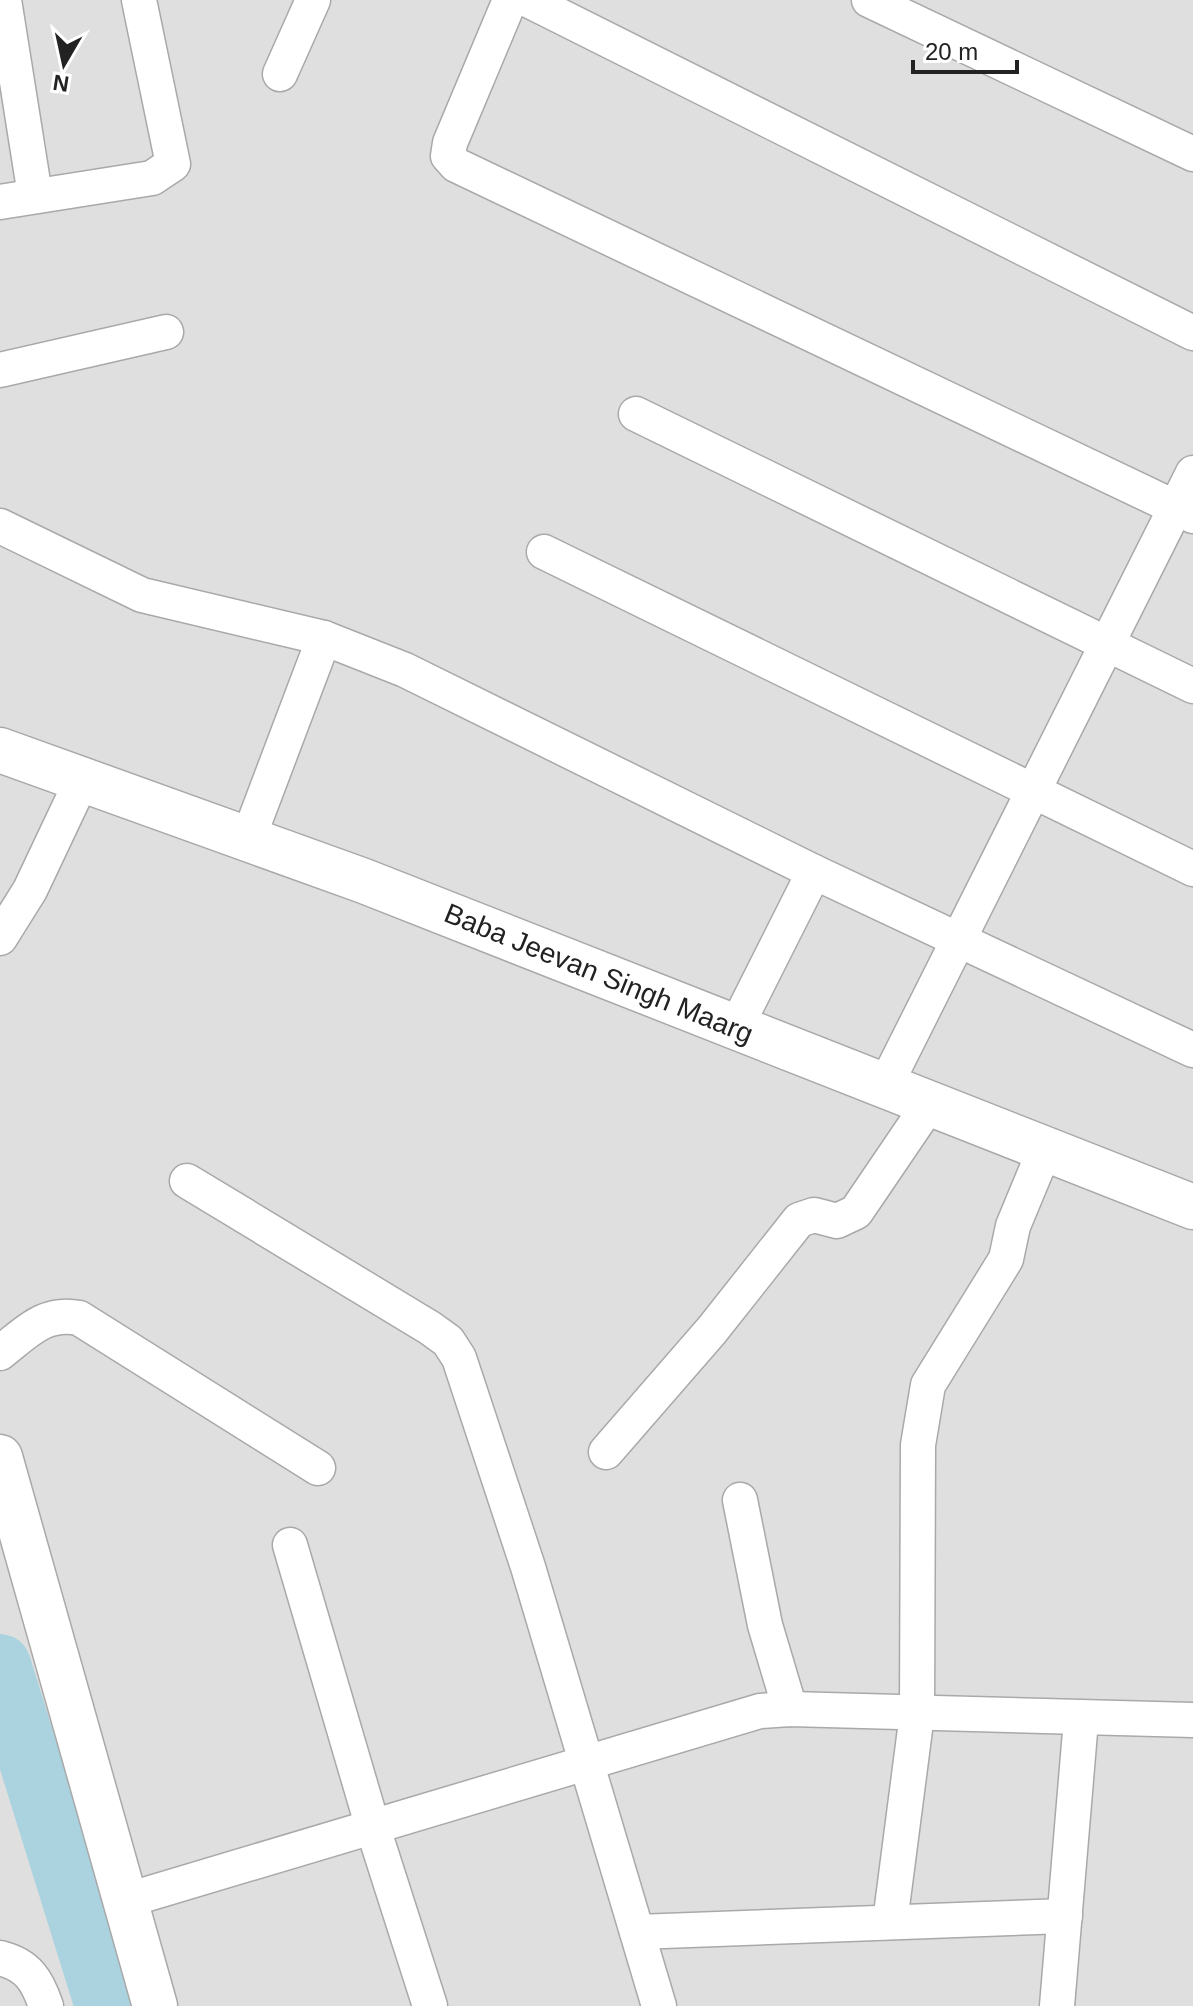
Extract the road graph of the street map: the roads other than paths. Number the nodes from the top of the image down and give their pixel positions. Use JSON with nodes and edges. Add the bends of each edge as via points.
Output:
{"nodes":[{"id":1,"x":4,"y":0,"type":"edge"},
{"id":2,"x":139,"y":0,"type":"edge"},
{"id":3,"x":313,"y":0,"type":"edge"},
{"id":4,"x":510,"y":0,"type":"edge"},
{"id":5,"x":528,"y":0,"type":"edge"},
{"id":6,"x":869,"y":0,"type":"edge"},
{"id":7,"x":280,"y":74,"type":"dead end"},
{"id":8,"x":1193,"y":154,"type":"edge"},
{"id":9,"x":35,"y":195,"type":"junction"},
{"id":10,"x":0,"y":202,"type":"edge"},
{"id":11,"x":166,"y":332,"type":"dead end"},
{"id":12,"x":1193,"y":333,"type":"edge"},
{"id":13,"x":0,"y":370,"type":"edge"},
{"id":14,"x":636,"y":414,"type":"dead end"},
{"id":15,"x":1193,"y":473,"type":"edge"},
{"id":16,"x":1185,"y":512,"type":"edge"},
{"id":17,"x":0,"y":526,"type":"edge"},
{"id":18,"x":544,"y":552,"type":"dead end"},
{"id":19,"x":324,"y":638,"type":"junction"},
{"id":20,"x":1107,"y":643,"type":"junction"},
{"id":21,"x":1193,"y":686,"type":"edge"},
{"id":22,"x":0,"y":750,"type":"edge"},
{"id":23,"x":82,"y":780,"type":"junction"},
{"id":24,"x":1033,"y":793,"type":"junction"},
{"id":25,"x":248,"y":839,"type":"junction"},
{"id":26,"x":1193,"y":869,"type":"edge"},
{"id":27,"x":814,"y":872,"type":"junction"},
{"id":28,"x":959,"y":937,"type":"junction"},
{"id":29,"x":0,"y":938,"type":"edge"},
{"id":30,"x":736,"y":1027,"type":"junction"},
{"id":31,"x":1193,"y":1050,"type":"edge"},
{"id":32,"x":885,"y":1086,"type":"junction"},
{"id":33,"x":930,"y":1103,"type":"junction"},
{"id":34,"x":1045,"y":1149,"type":"junction"},
{"id":35,"x":187,"y":1181,"type":"dead end"},
{"id":36,"x":1193,"y":1207,"type":"edge"},
{"id":37,"x":0,"y":1353,"type":"edge"},
{"id":38,"x":606,"y":1452,"type":"dead end"},
{"id":39,"x":0,"y":1457,"type":"edge"},
{"id":40,"x":318,"y":1468,"type":"dead end"},
{"id":41,"x":740,"y":1500,"type":"dead end"},
{"id":42,"x":290,"y":1545,"type":"dead end"},
{"id":43,"x":790,"y":1709,"type":"junction"},
{"id":44,"x":917,"y":1714,"type":"junction"},
{"id":45,"x":1192,"y":1715,"type":"edge"},
{"id":46,"x":1081,"y":1720,"type":"junction"},
{"id":47,"x":589,"y":1765,"type":"junction"},
{"id":48,"x":373,"y":1828,"type":"junction"},
{"id":49,"x":124,"y":1901,"type":"junction"},
{"id":50,"x":1065,"y":1916,"type":"junction"},
{"id":51,"x":890,"y":1922,"type":"junction"},
{"id":52,"x":637,"y":1932,"type":"junction"},
{"id":53,"x":0,"y":1958,"type":"edge"},
{"id":54,"x":46,"y":2006,"type":"edge"},
{"id":55,"x":155,"y":2006,"type":"edge"},
{"id":56,"x":430,"y":2006,"type":"edge"},
{"id":57,"x":659,"y":2006,"type":"edge"},
{"id":58,"x":1057,"y":2006,"type":"edge"}],
"edges":[{"from":1,"to":9,"type":"street"},
{"from":2,"to":9,"type":"street","via":[[173,164],[152,178]]},
{"from":3,"to":7,"type":"street"},
{"from":4,"to":16,"type":"street","via":[[450,143],[448,156],[456,165]]},
{"from":5,"to":12,"type":"street"},
{"from":6,"to":8,"type":"street"},
{"from":9,"to":10,"type":"street"},
{"from":11,"to":13,"type":"street"},
{"from":14,"to":20,"type":"street"},
{"from":15,"to":16,"type":"street"},
{"from":16,"to":20,"type":"street"},
{"from":17,"to":19,"type":"street","via":[[142,595]]},
{"from":18,"to":24,"type":"street"},
{"from":19,"to":25,"type":"street"},
{"from":19,"to":27,"type":"street","via":[[405,670]]},
{"from":20,"to":21,"type":"street"},
{"from":20,"to":24,"type":"street"},
{"from":22,"to":23,"type":"street","name":"Baba Jeevan Singh Maarg"},
{"from":23,"to":25,"type":"street","name":"Baba Jeevan Singh Maarg"},
{"from":23,"to":29,"type":"street","via":[[30,890]]},
{"from":24,"to":26,"type":"street"},
{"from":24,"to":28,"type":"street"},
{"from":25,"to":30,"type":"street","name":"Baba Jeevan Singh Maarg"},
{"from":27,"to":28,"type":"street"},
{"from":27,"to":30,"type":"street"},
{"from":28,"to":31,"type":"street"},
{"from":28,"to":32,"type":"street"},
{"from":30,"to":32,"type":"street","name":"Baba Jeevan Singh Maarg"},
{"from":32,"to":33,"type":"street","name":"Baba Jeevan Singh Maarg"},
{"from":33,"to":34,"type":"street","name":"Baba Jeevan Singh Maarg"},
{"from":33,"to":38,"type":"street","via":[[856,1212],[837,1221],[814,1215],[799,1220],[721,1321]]},
{"from":34,"to":36,"type":"street","name":"Baba Jeevan Singh Maarg"},
{"from":34,"to":44,"type":"street","via":[[1013,1226],[1006,1259],[935,1369],[923,1404],[918,1445]]},
{"from":35,"to":47,"type":"street","via":[[430,1328],[454,1349],[466,1373]]},
{"from":37,"to":40,"type":"street","via":[[51,1316],[79,1318]]},
{"from":39,"to":49,"type":"street"},
{"from":41,"to":43,"type":"street","via":[[765,1625]]},
{"from":42,"to":48,"type":"street"},
{"from":43,"to":44,"type":"street"},
{"from":43,"to":47,"type":"street","via":[[734,1718]]},
{"from":44,"to":46,"type":"street"},
{"from":44,"to":51,"type":"street"},
{"from":45,"to":46,"type":"street"},
{"from":46,"to":50,"type":"street"},
{"from":47,"to":48,"type":"street"},
{"from":47,"to":52,"type":"street"},
{"from":48,"to":49,"type":"street"},
{"from":48,"to":56,"type":"street"},
{"from":49,"to":55,"type":"street"},
{"from":50,"to":51,"type":"street"},
{"from":50,"to":58,"type":"street"},
{"from":51,"to":52,"type":"street"},
{"from":52,"to":57,"type":"street"},
{"from":53,"to":54,"type":"street","via":[[32,1974]]}]}
